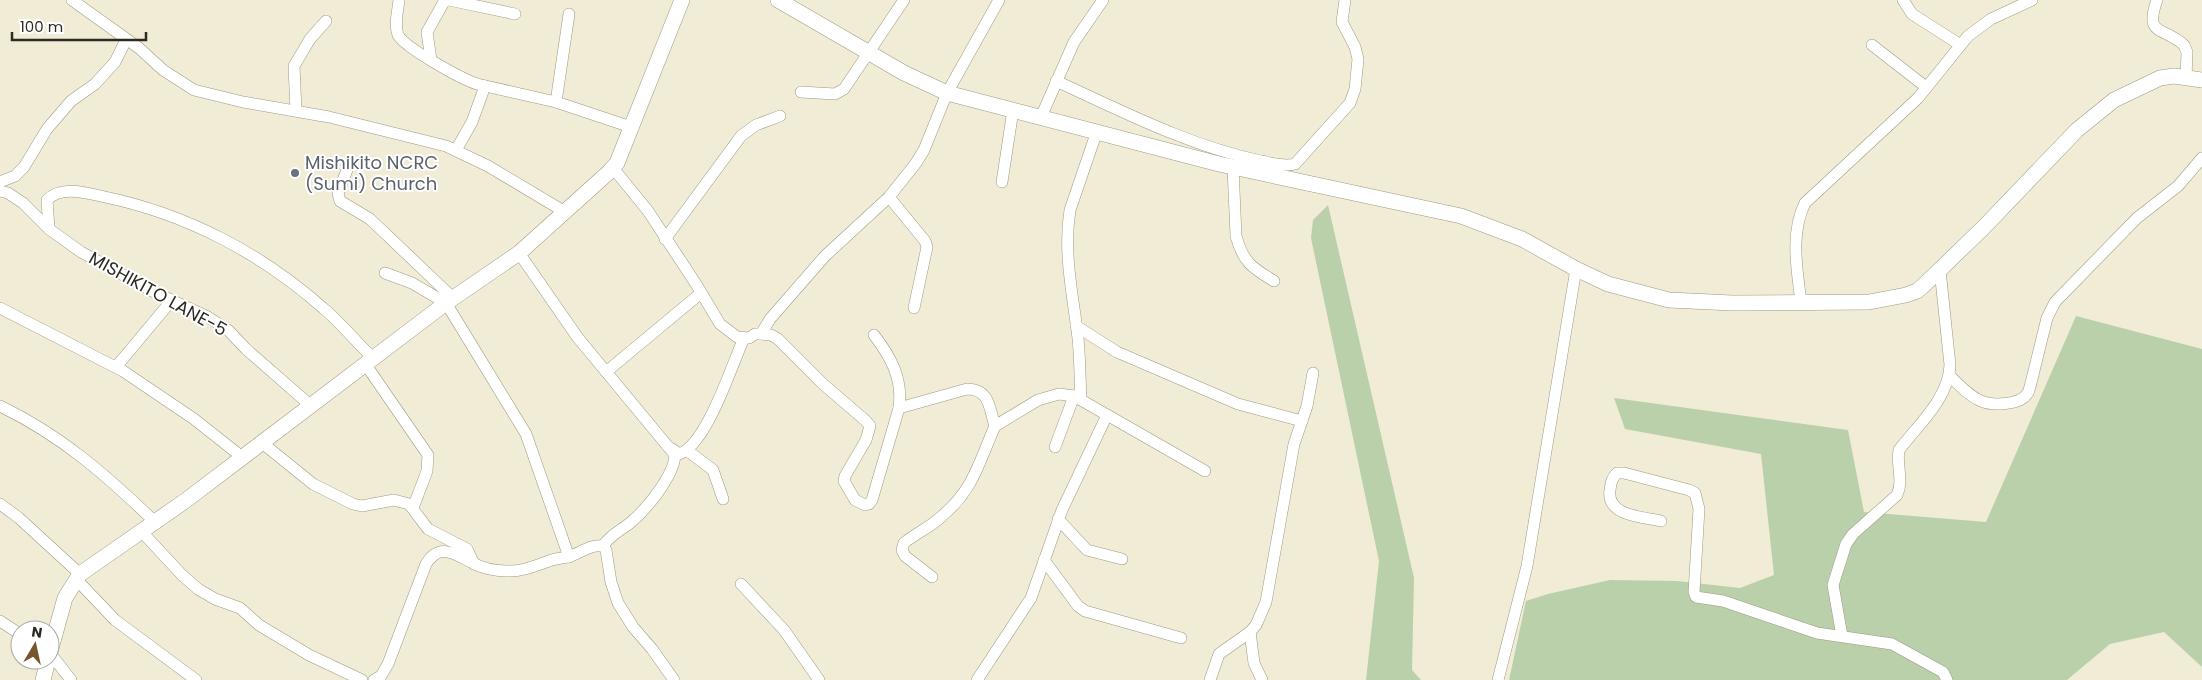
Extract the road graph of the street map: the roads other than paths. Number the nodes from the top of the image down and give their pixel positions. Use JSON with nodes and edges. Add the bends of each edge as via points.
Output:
{"nodes":[{"id":1,"x":72,"y":0,"type":"edge"},
{"id":2,"x":399,"y":0,"type":"edge"},
{"id":3,"x":447,"y":0,"type":"edge"},
{"id":4,"x":682,"y":0,"type":"edge"},
{"id":5,"x":778,"y":0,"type":"edge"},
{"id":6,"x":904,"y":0,"type":"edge"},
{"id":7,"x":1000,"y":0,"type":"edge"},
{"id":8,"x":1103,"y":0,"type":"edge"},
{"id":9,"x":1345,"y":0,"type":"edge"},
{"id":10,"x":1903,"y":0,"type":"edge"},
{"id":11,"x":2032,"y":0,"type":"edge"},
{"id":12,"x":2157,"y":0,"type":"edge"},
{"id":13,"x":515,"y":14,"type":"dead end"},
{"id":14,"x":569,"y":14,"type":"dead end"},
{"id":15,"x":326,"y":21,"type":"dead end"},
{"id":16,"x":126,"y":40,"type":"junction"},
{"id":17,"x":1959,"y":44,"type":"junction"},
{"id":18,"x":1872,"y":45,"type":"dead end"},
{"id":19,"x":868,"y":52,"type":"junction"},
{"id":20,"x":431,"y":60,"type":"junction"},
{"id":21,"x":2186,"y":78,"type":"junction"},
{"id":22,"x":2202,"y":80,"type":"edge"},
{"id":23,"x":1056,"y":81,"type":"junction"},
{"id":24,"x":486,"y":86,"type":"junction"},
{"id":25,"x":1926,"y":87,"type":"junction"},
{"id":26,"x":801,"y":92,"type":"dead end"},
{"id":27,"x":947,"y":93,"type":"junction"},
{"id":28,"x":556,"y":102,"type":"junction"},
{"id":29,"x":296,"y":110,"type":"junction"},
{"id":30,"x":1013,"y":110,"type":"junction"},
{"id":31,"x":780,"y":116,"type":"dead end"},
{"id":32,"x":1041,"y":117,"type":"junction"},
{"id":33,"x":631,"y":128,"type":"junction"},
{"id":34,"x":1097,"y":131,"type":"junction"},
{"id":35,"x":456,"y":150,"type":"junction"},
{"id":36,"x":2202,"y":158,"type":"edge"},
{"id":37,"x":1233,"y":167,"type":"junction"},
{"id":38,"x":613,"y":168,"type":"junction"},
{"id":39,"x":347,"y":170,"type":"dead end"},
{"id":40,"x":0,"y":182,"type":"edge"},
{"id":41,"x":1002,"y":182,"type":"dead end"},
{"id":42,"x":0,"y":191,"type":"edge"},
{"id":43,"x":889,"y":198,"type":"junction"},
{"id":44,"x":565,"y":212,"type":"junction"},
{"id":45,"x":49,"y":229,"type":"junction"},
{"id":46,"x":665,"y":239,"type":"junction"},
{"id":47,"x":519,"y":253,"type":"junction"},
{"id":48,"x":1576,"y":269,"type":"junction"},
{"id":49,"x":1940,"y":270,"type":"junction"},
{"id":50,"x":385,"y":273,"type":"dead end"},
{"id":51,"x":1274,"y":281,"type":"dead end"},
{"id":52,"x":701,"y":293,"type":"junction"},
{"id":53,"x":172,"y":300,"type":"junction"},
{"id":54,"x":450,"y":301,"type":"junction"},
{"id":55,"x":1801,"y":302,"type":"junction"},
{"id":56,"x":0,"y":308,"type":"edge"},
{"id":57,"x":914,"y":308,"type":"dead end"},
{"id":58,"x":1076,"y":326,"type":"junction"},
{"id":59,"x":760,"y":334,"type":"junction"},
{"id":60,"x":874,"y":335,"type":"dead end"},
{"id":61,"x":744,"y":338,"type":"junction"},
{"id":62,"x":370,"y":362,"type":"junction"},
{"id":63,"x":116,"y":367,"type":"junction"},
{"id":64,"x":606,"y":372,"type":"junction"},
{"id":65,"x":1313,"y":373,"type":"dead end"},
{"id":66,"x":1950,"y":376,"type":"junction"},
{"id":67,"x":1077,"y":398,"type":"junction"},
{"id":68,"x":310,"y":405,"type":"junction"},
{"id":69,"x":0,"y":406,"type":"edge"},
{"id":70,"x":899,"y":408,"type":"junction"},
{"id":71,"x":1106,"y":415,"type":"junction"},
{"id":72,"x":1302,"y":421,"type":"junction"},
{"id":73,"x":995,"y":426,"type":"junction"},
{"id":74,"x":261,"y":442,"type":"junction"},
{"id":75,"x":1055,"y":448,"type":"dead end"},
{"id":76,"x":672,"y":449,"type":"junction"},
{"id":77,"x":688,"y":451,"type":"junction"},
{"id":78,"x":242,"y":457,"type":"junction"},
{"id":79,"x":1205,"y":471,"type":"dead end"},
{"id":80,"x":723,"y":499,"type":"dead end"},
{"id":81,"x":0,"y":504,"type":"edge"},
{"id":82,"x":413,"y":508,"type":"junction"},
{"id":83,"x":1058,"y":519,"type":"junction"},
{"id":84,"x":1661,"y":521,"type":"dead end"},
{"id":85,"x":155,"y":522,"type":"junction"},
{"id":86,"x":142,"y":532,"type":"junction"},
{"id":87,"x":603,"y":546,"type":"junction"},
{"id":88,"x":568,"y":557,"type":"junction"},
{"id":89,"x":1122,"y":559,"type":"dead end"},
{"id":90,"x":1044,"y":560,"type":"junction"},
{"id":91,"x":474,"y":564,"type":"junction"},
{"id":92,"x":78,"y":577,"type":"junction"},
{"id":93,"x":932,"y":577,"type":"dead end"},
{"id":94,"x":741,"y":584,"type":"dead end"},
{"id":95,"x":59,"y":620,"type":"edge"},
{"id":96,"x":1250,"y":632,"type":"junction"},
{"id":97,"x":1842,"y":636,"type":"junction"},
{"id":98,"x":1180,"y":638,"type":"dead end"},
{"id":99,"x":60,"y":665,"type":"edge"},
{"id":100,"x":72,"y":680,"type":"edge"},
{"id":101,"x":196,"y":680,"type":"edge"},
{"id":102,"x":362,"y":680,"type":"edge"},
{"id":103,"x":374,"y":680,"type":"edge"},
{"id":104,"x":674,"y":680,"type":"edge"},
{"id":105,"x":820,"y":680,"type":"edge"},
{"id":106,"x":977,"y":680,"type":"edge"},
{"id":107,"x":1210,"y":680,"type":"edge"},
{"id":108,"x":1262,"y":680,"type":"edge"},
{"id":109,"x":1498,"y":680,"type":"edge"},
{"id":110,"x":1947,"y":680,"type":"edge"}],
"edges":[{"from":1,"to":16,"type":"street"},
{"from":2,"to":20,"type":"street","via":[[398,34]]},
{"from":3,"to":13,"type":"street"},
{"from":3,"to":20,"type":"street","via":[[427,32]]},
{"from":4,"to":33,"type":"main road"},
{"from":5,"to":19,"type":"main road"},
{"from":6,"to":19,"type":"street"},
{"from":7,"to":27,"type":"street"},
{"from":8,"to":23,"type":"street","via":[[1074,42]]},
{"from":9,"to":23,"type":"street","via":[[1342,22],[1357,52],[1354,96],[1295,164],[1284,166],[1230,154],[1156,126]]},
{"from":10,"to":17,"type":"street","via":[[1912,14]]},
{"from":11,"to":17,"type":"street","via":[[1991,19]]},
{"from":12,"to":21,"type":"street","via":[[2152,20],[2154,26],[2184,45],[2187,52]]},
{"from":14,"to":28,"type":"street"},
{"from":15,"to":29,"type":"street","via":[[310,39],[294,66]]},
{"from":16,"to":29,"type":"street","via":[[194,90]]},
{"from":16,"to":40,"type":"street","via":[[115,62],[95,84],[71,101],[47,129],[24,167],[15,176]]},
{"from":17,"to":25,"type":"street"},
{"from":18,"to":25,"type":"street"},
{"from":19,"to":26,"type":"street","via":[[840,93]]},
{"from":19,"to":27,"type":"main road"},
{"from":20,"to":24,"type":"street","via":[[465,80]]},
{"from":21,"to":22,"type":"main road"},
{"from":21,"to":49,"type":"main road","via":[[2160,78],[2114,100],[2077,130]]},
{"from":23,"to":32,"type":"street"},
{"from":24,"to":28,"type":"street"},
{"from":24,"to":35,"type":"street","via":[[472,122]]},
{"from":25,"to":55,"type":"street","via":[[1805,203],[1795,247]]},
{"from":27,"to":30,"type":"main road"},
{"from":27,"to":43,"type":"street","via":[[924,150]]},
{"from":28,"to":33,"type":"street"},
{"from":29,"to":35,"type":"street"},
{"from":30,"to":32,"type":"main road"},
{"from":30,"to":41,"type":"street"},
{"from":31,"to":46,"type":"street","via":[[756,125],[741,136]]},
{"from":32,"to":34,"type":"main road"},
{"from":33,"to":38,"type":"main road"},
{"from":34,"to":37,"type":"main road"},
{"from":34,"to":58,"type":"street","via":[[1068,222],[1068,267]]},
{"from":35,"to":44,"type":"street","via":[[507,176]]},
{"from":36,"to":66,"type":"street","via":[[2178,186],[2137,218],[2055,302],[2047,318],[2028,394],[2023,399],[1989,404],[1971,395]]},
{"from":37,"to":48,"type":"main road","via":[[1461,216],[1522,239]]},
{"from":37,"to":51,"type":"street","via":[[1239,247],[1251,267]]},
{"from":38,"to":44,"type":"main road"},
{"from":38,"to":46,"type":"street","via":[[648,211]]},
{"from":39,"to":54,"type":"street","via":[[338,193],[340,201],[370,219]]},
{"from":42,"to":45,"type":"street","name":"MISHIKITO LANE-5","via":[[23,203]]},
{"from":43,"to":57,"type":"street","via":[[927,247]]},
{"from":43,"to":59,"type":"street","via":[[826,256]]},
{"from":44,"to":47,"type":"main road"},
{"from":45,"to":53,"type":"street","name":"MISHIKITO LANE-5","via":[[81,252]]},
{"from":45,"to":62,"type":"street","via":[[47,200],[52,194],[61,192],[85,193],[122,201],[199,227],[230,242],[292,282],[324,309]]},
{"from":46,"to":52,"type":"street"},
{"from":47,"to":54,"type":"main road"},
{"from":47,"to":64,"type":"street","via":[[578,338]]},
{"from":48,"to":55,"type":"main road","via":[[1619,288],[1669,300]]},
{"from":48,"to":109,"type":"street","via":[[1526,566]]},
{"from":49,"to":55,"type":"main road","via":[[1917,291],[1906,295],[1869,302]]},
{"from":49,"to":66,"type":"street"},
{"from":50,"to":54,"type":"street"},
{"from":52,"to":61,"type":"street","via":[[720,324],[737,337]]},
{"from":52,"to":64,"type":"street"},
{"from":53,"to":63,"type":"street"},
{"from":53,"to":68,"type":"street","name":"MISHIKITO LANE-5","via":[[228,330]]},
{"from":54,"to":62,"type":"main road"},
{"from":54,"to":88,"type":"street","via":[[526,434]]},
{"from":56,"to":63,"type":"street"},
{"from":58,"to":67,"type":"street"},
{"from":58,"to":72,"type":"street","via":[[1118,352],[1238,404]]},
{"from":59,"to":61,"type":"street"},
{"from":59,"to":70,"type":"street","via":[[778,339],[870,426],[844,481],[860,504],[869,504],[872,500]]},
{"from":60,"to":70,"type":"street","via":[[893,362],[901,390]]},
{"from":61,"to":77,"type":"street","via":[[727,383]]},
{"from":62,"to":68,"type":"main road"},
{"from":62,"to":82,"type":"street","via":[[428,456],[427,471]]},
{"from":63,"to":78,"type":"street","via":[[187,414]]},
{"from":64,"to":76,"type":"street"},
{"from":65,"to":72,"type":"street"},
{"from":66,"to":97,"type":"street","via":[[1940,396],[1899,450],[1901,487],[1898,495],[1846,544],[1833,585]]},
{"from":67,"to":71,"type":"street"},
{"from":67,"to":73,"type":"street","via":[[1059,394],[1038,400]]},
{"from":67,"to":75,"type":"street"},
{"from":68,"to":74,"type":"main road"},
{"from":69,"to":85,"type":"street","via":[[44,429],[74,451]]},
{"from":70,"to":73,"type":"street","via":[[976,389],[983,392]]},
{"from":71,"to":79,"type":"street"},
{"from":71,"to":83,"type":"street"},
{"from":72,"to":96,"type":"street","via":[[1294,444],[1266,602]]},
{"from":73,"to":93,"type":"street","via":[[969,487],[942,517],[904,543],[902,550],[905,556]]},
{"from":74,"to":78,"type":"main road"},
{"from":74,"to":82,"type":"street","via":[[313,484],[353,504],[362,506],[394,500]]},
{"from":76,"to":77,"type":"street","via":[[680,454]]},
{"from":76,"to":87,"type":"street","via":[[674,462],[649,505]]},
{"from":77,"to":80,"type":"street","via":[[710,466]]},
{"from":78,"to":85,"type":"main road"},
{"from":81,"to":92,"type":"street","via":[[19,518]]},
{"from":82,"to":91,"type":"street","via":[[428,529],[467,549]]},
{"from":83,"to":89,"type":"street","via":[[1087,550]]},
{"from":83,"to":90,"type":"street"},
{"from":84,"to":97,"type":"street","via":[[1615,508],[1610,494],[1612,478],[1624,473],[1696,493],[1699,509],[1696,597],[1723,601],[1817,633]]},
{"from":85,"to":86,"type":"main road"},
{"from":86,"to":92,"type":"main road"},
{"from":86,"to":102,"type":"street","via":[[182,576],[198,588],[215,599],[240,608],[259,625],[309,655]]},
{"from":87,"to":88,"type":"street","via":[[591,546]]},
{"from":87,"to":104,"type":"street","via":[[618,603]]},
{"from":88,"to":91,"type":"street","via":[[505,572]]},
{"from":90,"to":98,"type":"street","via":[[1085,611]]},
{"from":90,"to":106,"type":"street","via":[[1031,598]]},
{"from":91,"to":103,"type":"street","via":[[457,553],[443,552],[429,558],[392,655],[381,676]]},
{"from":92,"to":95,"type":"main road","via":[[65,598]]},
{"from":92,"to":101,"type":"street","via":[[115,620]]},
{"from":94,"to":105,"type":"street","via":[[784,630]]},
{"from":96,"to":107,"type":"street","via":[[1220,654]]},
{"from":96,"to":108,"type":"street","via":[[1254,663]]},
{"from":97,"to":110,"type":"street","via":[[1892,644],[1943,672]]},
{"from":99,"to":100,"type":"street"}]}
